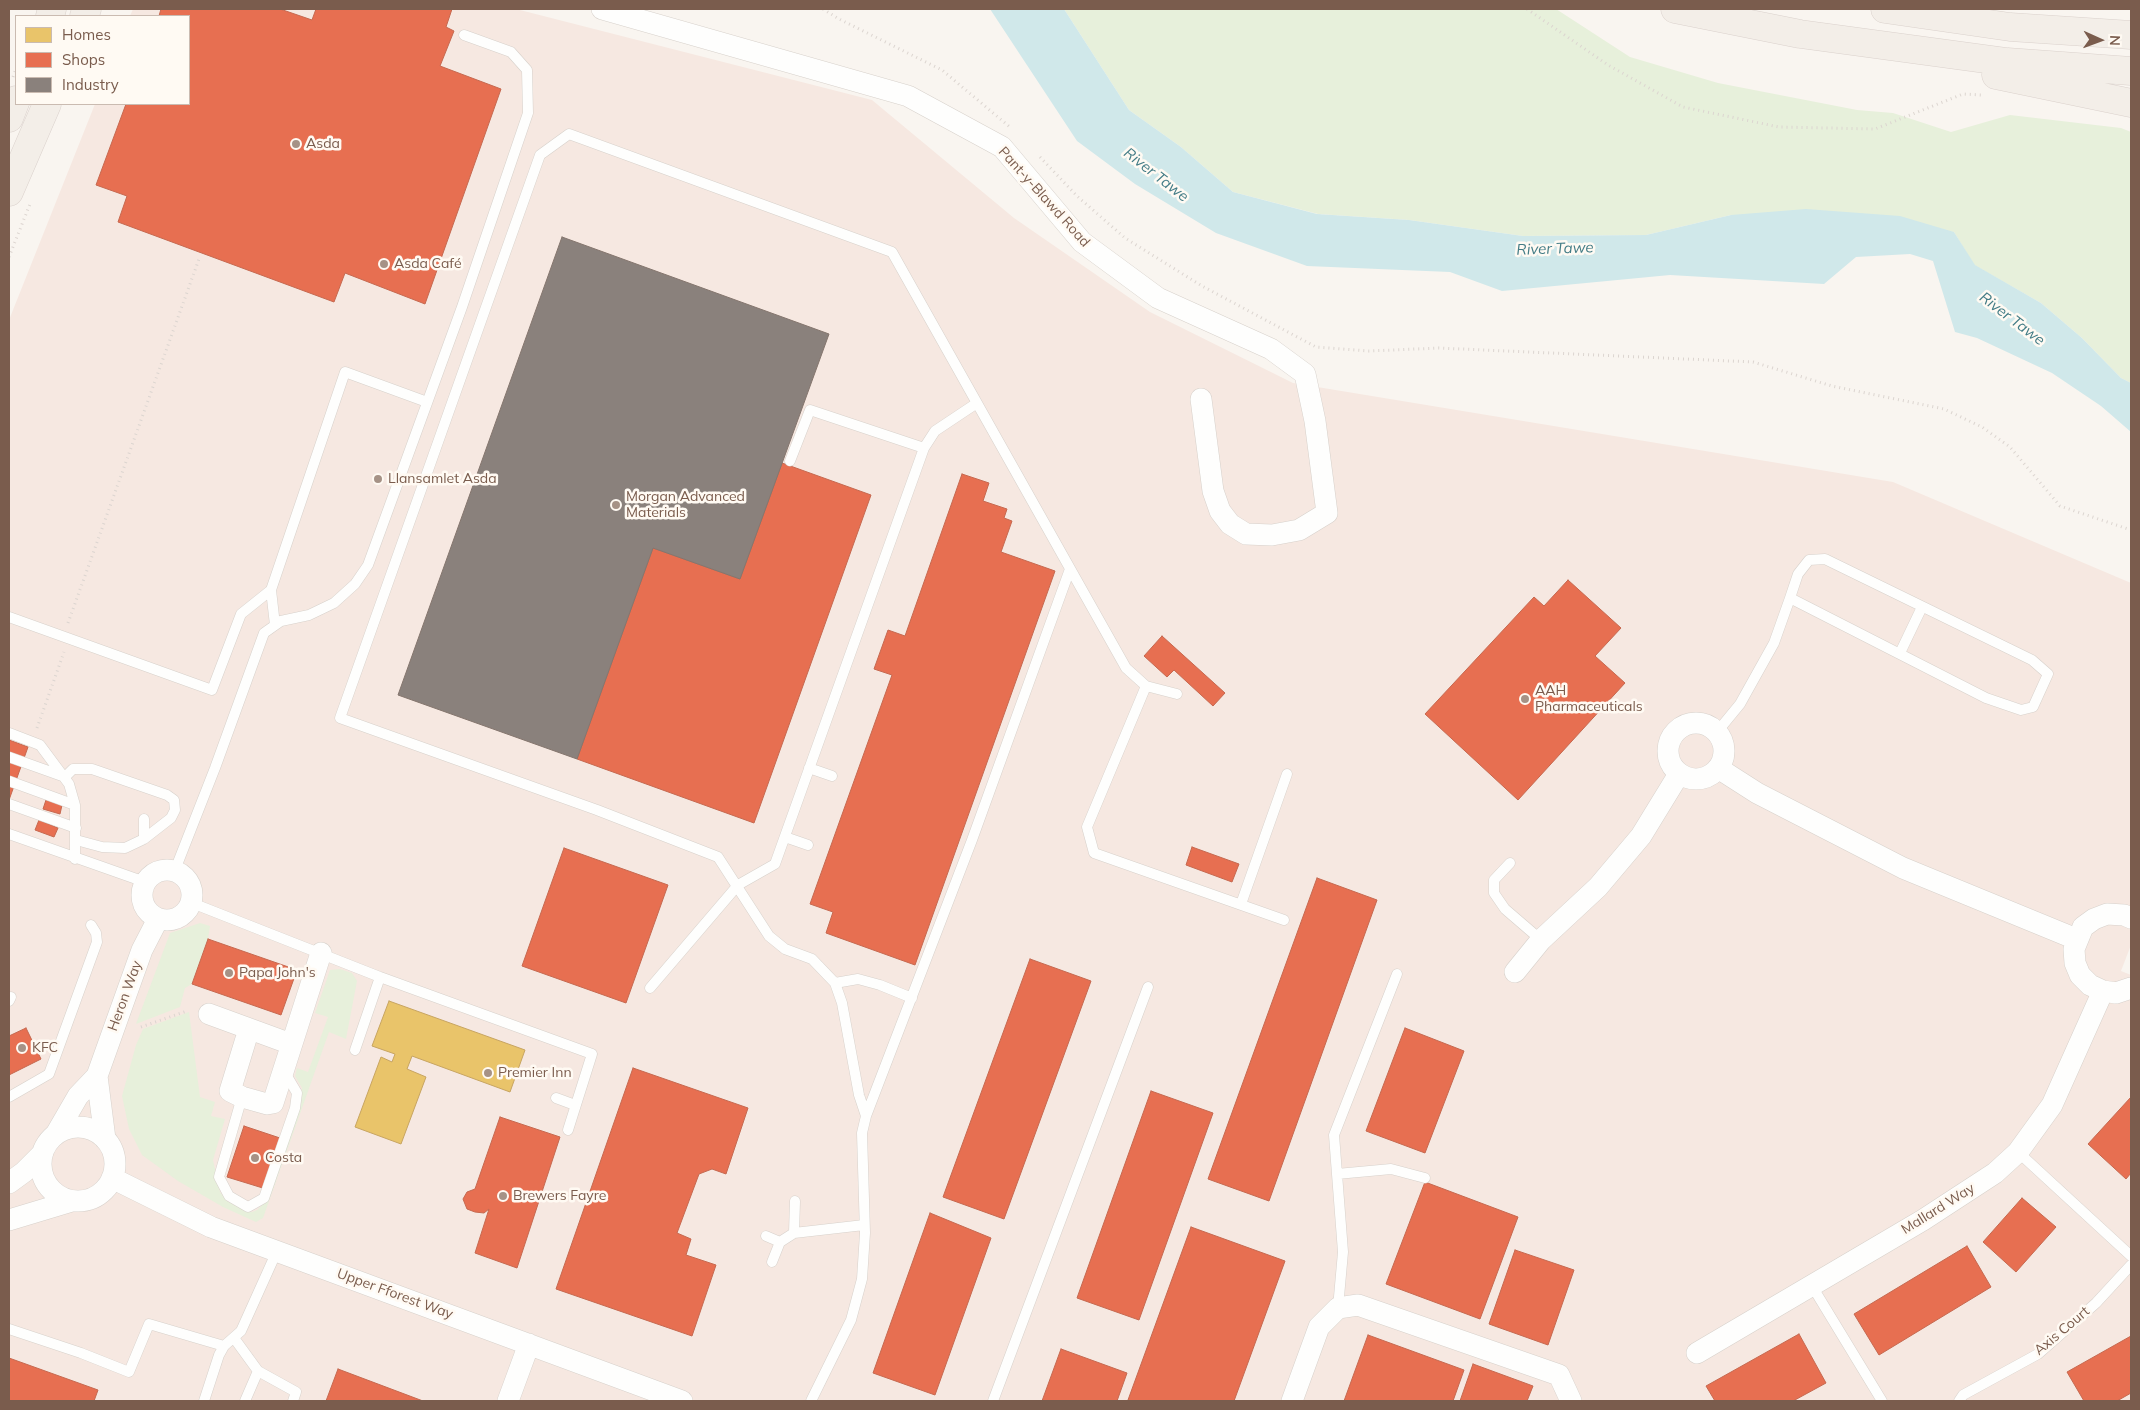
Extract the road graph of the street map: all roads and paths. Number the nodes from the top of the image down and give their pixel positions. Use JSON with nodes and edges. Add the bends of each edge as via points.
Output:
{"nodes":[{"id":1,"x":602,"y":9,"type":"edge"},
{"id":2,"x":823,"y":9,"type":"edge"},
{"id":3,"x":1527,"y":9,"type":"edge"},
{"id":4,"x":1675,"y":9,"type":"edge"},
{"id":5,"x":1885,"y":9,"type":"edge"},
{"id":6,"x":1800,"y":34,"type":"junction"},
{"id":7,"x":2131,"y":35,"type":"edge"},
{"id":8,"x":464,"y":36,"type":"dead end"},
{"id":9,"x":2131,"y":71,"type":"edge"},
{"id":10,"x":1990,"y":95,"type":"dead end"},
{"id":11,"x":15,"y":103,"type":"edge"},
{"id":12,"x":2131,"y":104,"type":"edge"},
{"id":13,"x":47,"y":105,"type":"edge"},
{"id":14,"x":9,"y":118,"type":"edge"},
{"id":15,"x":1013,"y":129,"type":"dead end"},
{"id":16,"x":1039,"y":156,"type":"dead end"},
{"id":17,"x":9,"y":192,"type":"edge"},
{"id":18,"x":199,"y":259,"type":"dead end"},
{"id":19,"x":1201,"y":399,"type":"dead end"},
{"id":20,"x":427,"y":402,"type":"junction"},
{"id":21,"x":977,"y":403,"type":"junction"},
{"id":22,"x":924,"y":448,"type":"junction"},
{"id":23,"x":790,"y":461,"type":"dead end"},
{"id":24,"x":2131,"y":530,"type":"edge"},
{"id":25,"x":1070,"y":569,"type":"junction"},
{"id":26,"x":271,"y":590,"type":"junction"},
{"id":27,"x":1790,"y":598,"type":"junction"},
{"id":28,"x":1922,"y":606,"type":"junction"},
{"id":29,"x":9,"y":617,"type":"edge"},
{"id":30,"x":275,"y":625,"type":"junction"},
{"id":31,"x":65,"y":638,"type":"junction"},
{"id":32,"x":1900,"y":653,"type":"junction"},
{"id":33,"x":1146,"y":686,"type":"junction"},
{"id":34,"x":1177,"y":694,"type":"dead end"},
{"id":35,"x":1718,"y":732,"type":"junction"},
{"id":36,"x":9,"y":733,"type":"edge"},
{"id":37,"x":40,"y":745,"type":"junction"},
{"id":38,"x":9,"y":756,"type":"edge"},
{"id":39,"x":809,"y":768,"type":"junction"},
{"id":40,"x":1718,"y":768,"type":"junction"},
{"id":41,"x":1286,"y":774,"type":"dead end"},
{"id":42,"x":1679,"y":774,"type":"junction"},
{"id":43,"x":832,"y":776,"type":"dead end"},
{"id":44,"x":64,"y":777,"type":"junction"},
{"id":45,"x":9,"y":781,"type":"edge"},
{"id":46,"x":9,"y":804,"type":"edge"},
{"id":47,"x":78,"y":809,"type":"junction"},
{"id":48,"x":144,"y":819,"type":"dead end"},
{"id":49,"x":76,"y":828,"type":"junction"},
{"id":50,"x":9,"y":834,"type":"edge"},
{"id":51,"x":785,"y":838,"type":"junction"},
{"id":52,"x":144,"y":839,"type":"junction"},
{"id":53,"x":76,"y":840,"type":"junction"},
{"id":54,"x":808,"y":845,"type":"dead end"},
{"id":55,"x":76,"y":858,"type":"junction"},
{"id":56,"x":1510,"y":863,"type":"dead end"},
{"id":57,"x":175,"y":870,"type":"junction"},
{"id":58,"x":145,"y":882,"type":"junction"},
{"id":59,"x":738,"y":885,"type":"junction"},
{"id":60,"x":192,"y":903,"type":"junction"},
{"id":61,"x":1241,"y":904,"type":"junction"},
{"id":62,"x":2129,"y":910,"type":"edge"},
{"id":63,"x":158,"y":919,"type":"junction"},
{"id":64,"x":1284,"y":920,"type":"dead end"},
{"id":65,"x":91,"y":925,"type":"dead end"},
{"id":66,"x":2076,"y":939,"type":"junction"},
{"id":67,"x":1541,"y":940,"type":"junction"},
{"id":68,"x":321,"y":953,"type":"junction"},
{"id":69,"x":1515,"y":972,"type":"dead end"},
{"id":70,"x":1397,"y":974,"type":"dead end"},
{"id":71,"x":380,"y":977,"type":"junction"},
{"id":72,"x":835,"y":983,"type":"junction"},
{"id":73,"x":1148,"y":987,"type":"dead end"},
{"id":74,"x":650,"y":988,"type":"dead end"},
{"id":75,"x":2131,"y":988,"type":"edge"},
{"id":76,"x":2103,"y":992,"type":"junction"},
{"id":77,"x":912,"y":998,"type":"junction"},
{"id":78,"x":187,"y":1011,"type":"dead end"},
{"id":79,"x":209,"y":1014,"type":"dead end"},
{"id":80,"x":141,"y":1027,"type":"dead end"},
{"id":81,"x":249,"y":1029,"type":"junction"},
{"id":82,"x":291,"y":1044,"type":"junction"},
{"id":83,"x":355,"y":1050,"type":"dead end"},
{"id":84,"x":284,"y":1070,"type":"junction"},
{"id":85,"x":97,"y":1076,"type":"junction"},
{"id":86,"x":9,"y":1097,"type":"edge"},
{"id":87,"x":242,"y":1098,"type":"junction"},
{"id":88,"x":556,"y":1098,"type":"dead end"},
{"id":89,"x":576,"y":1105,"type":"junction"},
{"id":90,"x":866,"y":1116,"type":"junction"},
{"id":91,"x":568,"y":1130,"type":"dead end"},
{"id":92,"x":56,"y":1134,"type":"junction"},
{"id":93,"x":105,"y":1138,"type":"junction"},
{"id":94,"x":2018,"y":1152,"type":"junction"},
{"id":95,"x":42,"y":1154,"type":"junction"},
{"id":96,"x":1337,"y":1174,"type":"junction"},
{"id":97,"x":112,"y":1178,"type":"junction"},
{"id":98,"x":1425,"y":1178,"type":"dead end"},
{"id":99,"x":9,"y":1183,"type":"edge"},
{"id":100,"x":795,"y":1200,"type":"dead end"},
{"id":101,"x":72,"y":1201,"type":"junction"},
{"id":102,"x":9,"y":1220,"type":"edge"},
{"id":103,"x":864,"y":1225,"type":"junction"},
{"id":104,"x":794,"y":1233,"type":"junction"},
{"id":105,"x":766,"y":1236,"type":"dead end"},
{"id":106,"x":780,"y":1242,"type":"junction"},
{"id":107,"x":277,"y":1251,"type":"junction"},
{"id":108,"x":2131,"y":1256,"type":"edge"},
{"id":109,"x":772,"y":1262,"type":"dead end"},
{"id":110,"x":2131,"y":1265,"type":"edge"},
{"id":111,"x":1812,"y":1286,"type":"junction"},
{"id":112,"x":1338,"y":1308,"type":"junction"},
{"id":113,"x":9,"y":1329,"type":"edge"},
{"id":114,"x":234,"y":1338,"type":"junction"},
{"id":115,"x":529,"y":1344,"type":"junction"},
{"id":116,"x":224,"y":1346,"type":"junction"},
{"id":117,"x":1697,"y":1353,"type":"dead end"},
{"id":118,"x":258,"y":1371,"type":"junction"},
{"id":119,"x":204,"y":1401,"type":"edge"},
{"id":120,"x":245,"y":1401,"type":"edge"},
{"id":121,"x":292,"y":1401,"type":"edge"},
{"id":122,"x":508,"y":1401,"type":"edge"},
{"id":123,"x":682,"y":1401,"type":"edge"},
{"id":124,"x":810,"y":1401,"type":"edge"},
{"id":125,"x":993,"y":1401,"type":"edge"},
{"id":126,"x":1292,"y":1401,"type":"edge"},
{"id":127,"x":1571,"y":1401,"type":"edge"},
{"id":128,"x":1882,"y":1401,"type":"edge"},
{"id":129,"x":1959,"y":1401,"type":"edge"}],
"edges":[{"from":1,"to":19,"type":"street","name":"Pant-y-Blawd Road","via":[[908,96],[1002,147],[1082,242],[1158,298],[1271,349],[1304,374],[1315,421],[1327,513],[1299,530],[1272,535],[1246,534],[1230,524],[1220,512],[1213,490]]},
{"from":2,"to":15,"type":"path","via":[[942,70]]},
{"from":3,"to":10,"type":"path","via":[[1608,65],[1684,107],[1779,128],[1875,129],[1963,94]]},
{"from":4,"to":6,"type":"main road"},
{"from":5,"to":7,"type":"main road","via":[[2010,27]]},
{"from":6,"to":9,"type":"main road","via":[[2007,62]]},
{"from":6,"to":12,"type":"main road"},
{"from":8,"to":20,"type":"lane","via":[[511,52],[528,70],[528,113]]},
{"from":11,"to":14,"type":"main road"},
{"from":13,"to":17,"type":"main road"},
{"from":16,"to":24,"type":"path","via":[[1125,238],[1202,286],[1316,347],[1369,351],[1439,348],[1753,362],[1832,386],[1944,409],[1982,427],[2010,447],[2060,506]]},
{"from":18,"to":31,"type":"path"},
{"from":20,"to":26,"type":"lane","via":[[345,372]]},
{"from":20,"to":30,"type":"lane","via":[[368,565],[355,584],[334,603],[309,615]]},
{"from":21,"to":22,"type":"lane","via":[[935,431]]},
{"from":21,"to":25,"type":"lane"},
{"from":21,"to":59,"type":"lane","via":[[892,252],[569,134],[540,155],[340,718],[718,857]]},
{"from":22,"to":23,"type":"lane","via":[[810,410]]},
{"from":22,"to":39,"type":"lane"},
{"from":25,"to":33,"type":"lane","via":[[1126,668]]},
{"from":25,"to":77,"type":"lane"},
{"from":26,"to":30,"type":"lane"},
{"from":26,"to":31,"type":"lane","via":[[241,614],[212,690]]},
{"from":27,"to":28,"type":"lane","via":[[1798,574],[1809,560],[1825,559]]},
{"from":27,"to":32,"type":"lane"},
{"from":27,"to":35,"type":"lane","via":[[1774,643],[1740,704]]},
{"from":28,"to":32,"type":"lane"},
{"from":28,"to":32,"type":"lane","via":[[2041,667],[2048,674],[2033,707],[2020,710],[1986,698]]},
{"from":29,"to":31,"type":"lane"},
{"from":30,"to":57,"type":"lane","via":[[264,633],[255,655]]},
{"from":31,"to":37,"type":"path","via":[[64,654],[37,727]]},
{"from":33,"to":34,"type":"lane"},
{"from":33,"to":61,"type":"lane","via":[[1087,827],[1094,853]]},
{"from":35,"to":40,"type":"street","via":[[1724,750]]},
{"from":35,"to":42,"type":"street","via":[[1701,722],[1682,725],[1674,731],[1667,749],[1668,759]]},
{"from":36,"to":37,"type":"lane"},
{"from":37,"to":44,"type":"lane"},
{"from":38,"to":44,"type":"lane"},
{"from":39,"to":43,"type":"lane"},
{"from":39,"to":51,"type":"lane"},
{"from":40,"to":42,"type":"street","via":[[1700,779],[1689,779]]},
{"from":40,"to":66,"type":"street","via":[[1757,793],[1903,868]]},
{"from":41,"to":61,"type":"lane"},
{"from":42,"to":67,"type":"street","via":[[1642,836],[1598,887]]},
{"from":44,"to":47,"type":"lane"},
{"from":44,"to":52,"type":"lane","via":[[73,770],[92,769],[174,800],[176,810],[171,818]]},
{"from":45,"to":47,"type":"lane"},
{"from":46,"to":49,"type":"lane"},
{"from":47,"to":49,"type":"lane"},
{"from":48,"to":52,"type":"lane"},
{"from":49,"to":53,"type":"lane"},
{"from":50,"to":55,"type":"lane"},
{"from":51,"to":54,"type":"lane"},
{"from":51,"to":59,"type":"lane","via":[[776,864]]},
{"from":52,"to":53,"type":"lane","via":[[125,848],[102,847]]},
{"from":53,"to":55,"type":"lane"},
{"from":55,"to":58,"type":"lane"},
{"from":56,"to":67,"type":"lane","via":[[1494,880],[1494,893],[1505,910]]},
{"from":57,"to":58,"type":"street","via":[[158,871]]},
{"from":57,"to":60,"type":"street","via":[[188,879],[192,887]]},
{"from":58,"to":63,"type":"street","via":[[142,899],[145,907]]},
{"from":59,"to":72,"type":"lane","via":[[769,936],[785,949],[812,959]]},
{"from":59,"to":74,"type":"lane"},
{"from":60,"to":63,"type":"street","via":[[174,920]]},
{"from":60,"to":68,"type":"lane"},
{"from":61,"to":64,"type":"lane"},
{"from":62,"to":66,"type":"street","via":[[2094,918]]},
{"from":63,"to":85,"type":"street","name":"Heron Way","via":[[142,950]]},
{"from":65,"to":86,"type":"lane","via":[[97,942],[50,1074]]},
{"from":66,"to":76,"type":"street","via":[[2075,963],[2080,975]]},
{"from":67,"to":69,"type":"street"},
{"from":68,"to":71,"type":"lane"},
{"from":68,"to":82,"type":"street"},
{"from":70,"to":96,"type":"lane","via":[[1334,1136]]},
{"from":71,"to":83,"type":"lane"},
{"from":71,"to":89,"type":"lane","via":[[592,1054]]},
{"from":72,"to":77,"type":"lane","via":[[858,979]]},
{"from":72,"to":90,"type":"lane","via":[[842,1002],[859,1095]]},
{"from":73,"to":125,"type":"lane"},
{"from":75,"to":76,"type":"street","via":[[2116,993]]},
{"from":76,"to":94,"type":"street","name":"Mallard Way","via":[[2052,1105]]},
{"from":77,"to":90,"type":"lane"},
{"from":78,"to":80,"type":"path"},
{"from":79,"to":81,"type":"street"},
{"from":81,"to":82,"type":"street"},
{"from":81,"to":87,"type":"street","via":[[230,1091]]},
{"from":82,"to":84,"type":"street"},
{"from":84,"to":87,"type":"street","via":[[273,1103]]},
{"from":84,"to":87,"type":"lane","via":[[297,1093],[295,1108],[264,1198],[248,1207],[229,1196],[218,1177]]},
{"from":85,"to":92,"type":"street","name":"Heron Way","via":[[78,1096]]},
{"from":85,"to":93,"type":"street","name":"Heron Way"},
{"from":88,"to":89,"type":"lane"},
{"from":89,"to":91,"type":"lane"},
{"from":90,"to":103,"type":"lane","via":[[862,1133]]},
{"from":92,"to":93,"type":"street","via":[[76,1127],[91,1130]]},
{"from":92,"to":95,"type":"street"},
{"from":93,"to":97,"type":"street","via":[[114,1157]]},
{"from":94,"to":108,"type":"lane"},
{"from":94,"to":111,"type":"street","name":"Mallard Way","via":[[1995,1173],[1923,1220]]},
{"from":95,"to":99,"type":"street"},
{"from":95,"to":101,"type":"street","via":[[40,1166],[50,1189]]},
{"from":96,"to":98,"type":"lane","via":[[1391,1169]]},
{"from":96,"to":112,"type":"lane","via":[[1343,1252]]},
{"from":97,"to":101,"type":"street","via":[[96,1196],[85,1201]]},
{"from":97,"to":107,"type":"street","name":"Upper Fforest Way","via":[[211,1227]]},
{"from":100,"to":104,"type":"lane"},
{"from":101,"to":102,"type":"street"},
{"from":103,"to":104,"type":"lane"},
{"from":103,"to":124,"type":"lane","via":[[862,1280],[851,1320]]},
{"from":104,"to":106,"type":"lane"},
{"from":105,"to":106,"type":"lane"},
{"from":106,"to":109,"type":"lane"},
{"from":107,"to":114,"type":"lane","via":[[241,1332]]},
{"from":107,"to":115,"type":"street","name":"Upper Fforest Way"},
{"from":110,"to":129,"type":"lane","name":"Axis Court","via":[[2096,1302],[2038,1354],[1963,1395]]},
{"from":111,"to":117,"type":"street","name":"Mallard Way"},
{"from":111,"to":128,"type":"lane"},
{"from":112,"to":126,"type":"street","via":[[1319,1327]]},
{"from":112,"to":127,"type":"street","via":[[1358,1305],[1559,1375]]},
{"from":113,"to":116,"type":"lane","via":[[129,1372],[149,1324]]},
{"from":114,"to":116,"type":"lane"},
{"from":114,"to":118,"type":"lane"},
{"from":115,"to":122,"type":"street"},
{"from":115,"to":123,"type":"street","name":"Upper Fforest Way"},
{"from":116,"to":119,"type":"lane"},
{"from":118,"to":120,"type":"lane"},
{"from":118,"to":121,"type":"lane","via":[[296,1392]]}]}
